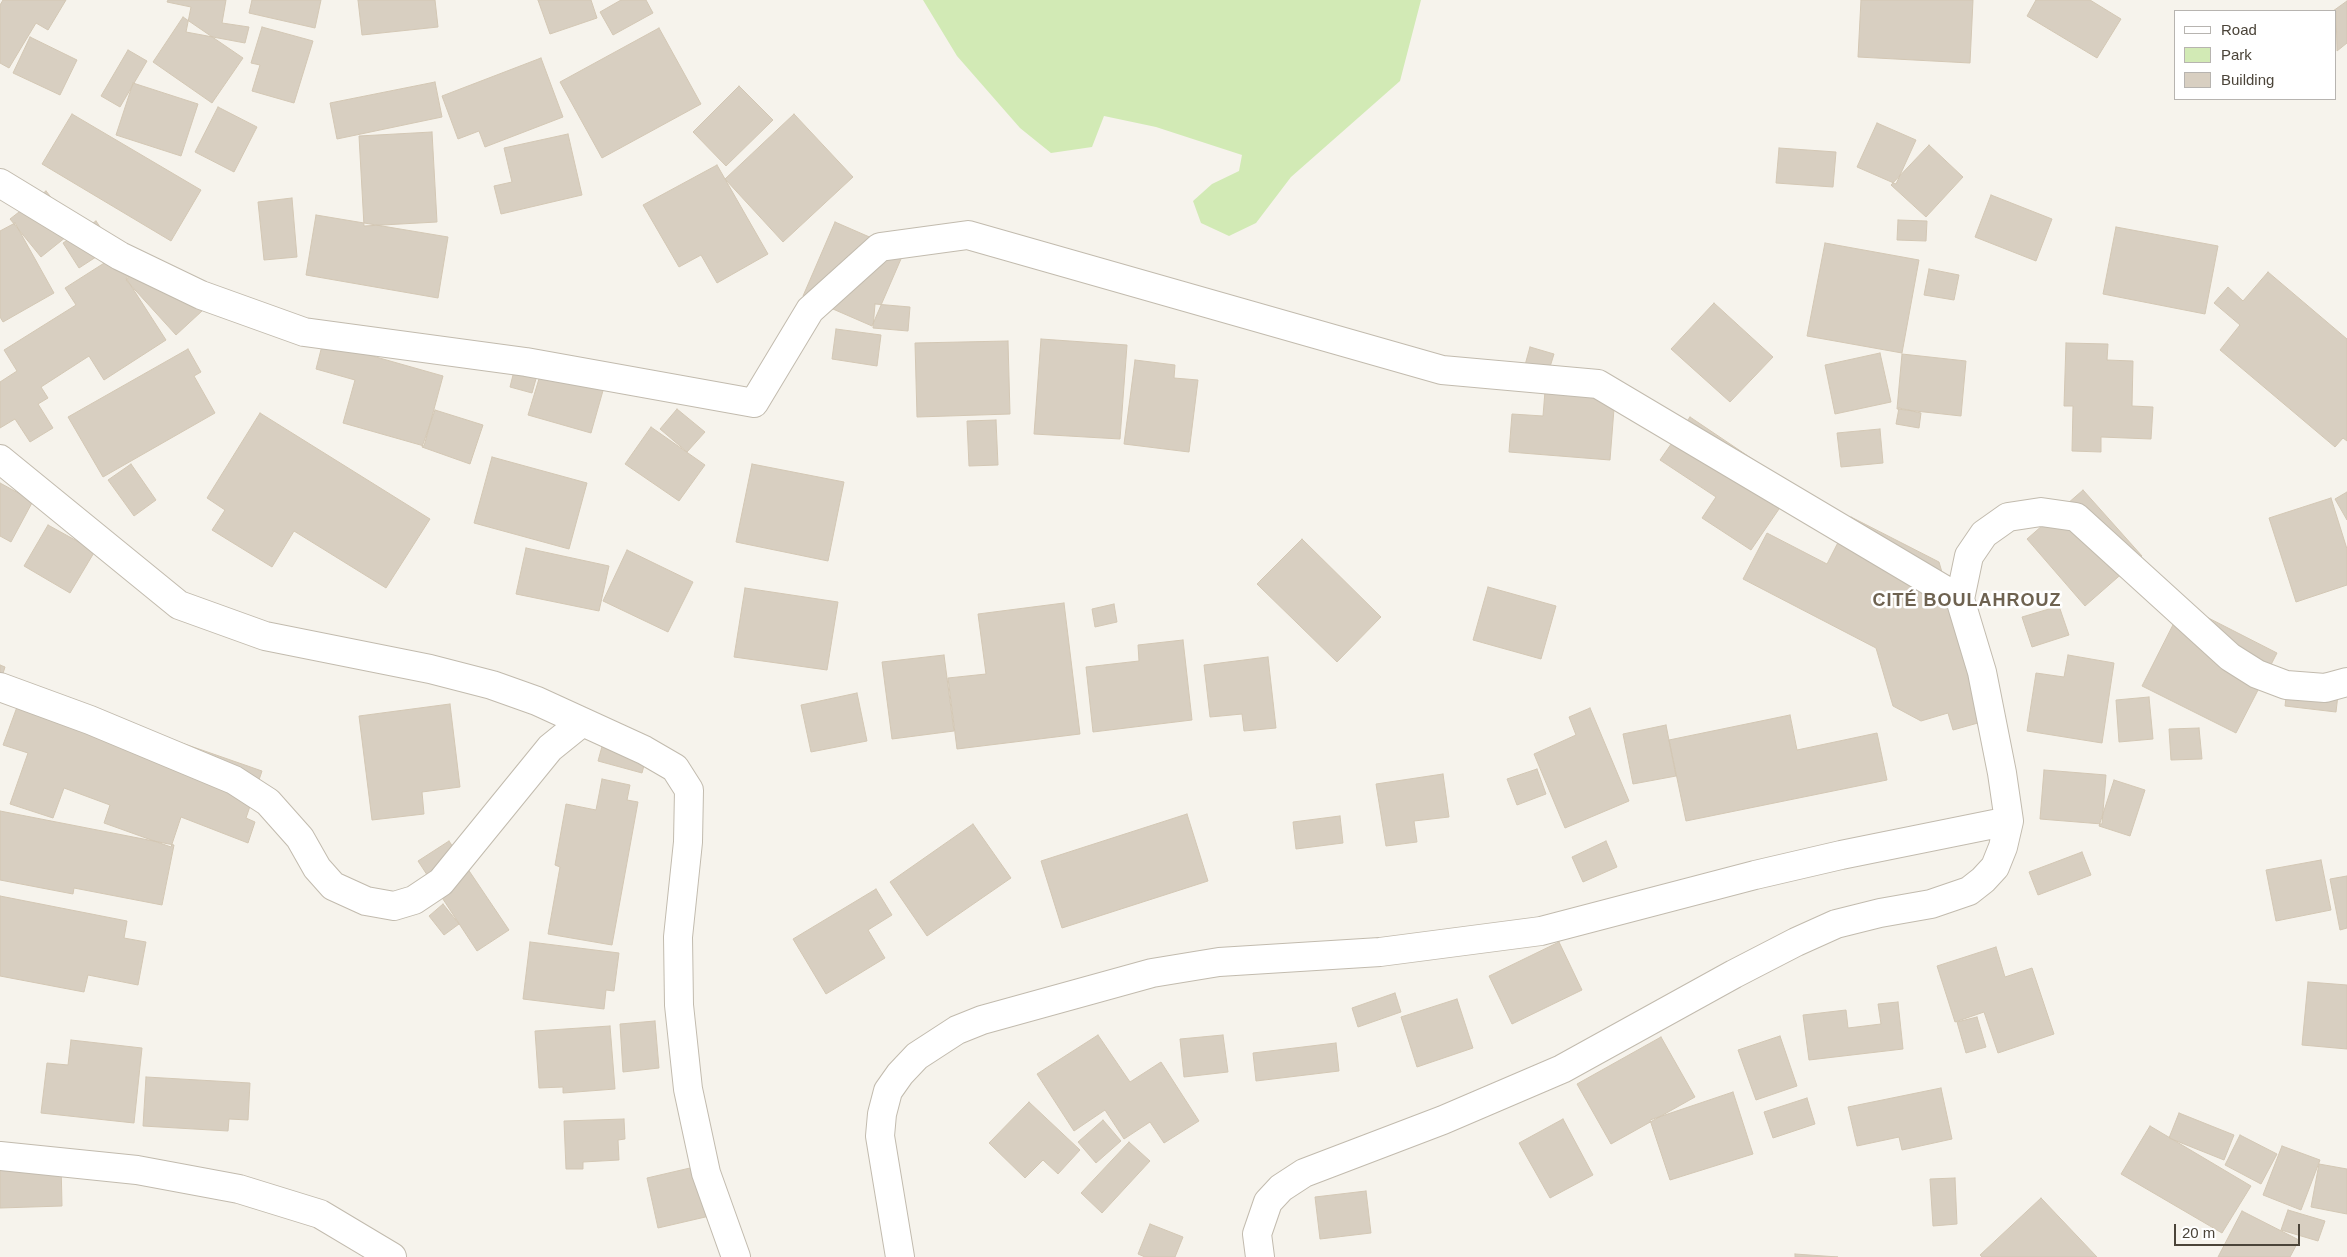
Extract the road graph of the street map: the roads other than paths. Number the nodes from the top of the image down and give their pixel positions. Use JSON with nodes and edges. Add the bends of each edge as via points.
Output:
{"nodes":[{"id":1,"x":0,"y":183,"type":"edge"},
{"id":2,"x":0,"y":459,"type":"edge"},
{"id":3,"x":1960,"y":600,"type":"junction"},
{"id":4,"x":2347,"y":682,"type":"edge"},
{"id":5,"x":0,"y":687,"type":"edge"},
{"id":6,"x":581,"y":723,"type":"junction"},
{"id":7,"x":2009,"y":821,"type":"junction"},
{"id":8,"x":0,"y":1156,"type":"edge"},
{"id":9,"x":392,"y":1257,"type":"edge"},
{"id":10,"x":736,"y":1257,"type":"edge"},
{"id":11,"x":900,"y":1257,"type":"edge"},
{"id":12,"x":1260,"y":1257,"type":"edge"}],
"edges":[{"from":1,"to":3,"type":"street","via":[[120,256],[201,295],[304,332],[526,362],[754,403],[810,310],[880,248],[968,235],[1442,370],[1598,384]]},
{"from":2,"to":6,"type":"street","via":[[179,605],[265,636],[430,669],[492,685],[537,701]]},
{"from":3,"to":4,"type":"street","via":[[1969,556],[1984,534],[2008,517],[2041,512],[2076,517],[2230,657],[2257,674],[2286,685],[2325,688]]},
{"from":3,"to":7,"type":"street","via":[[1982,672]]},
{"from":5,"to":6,"type":"street","via":[[90,720],[234,780],[268,802],[300,838],[317,868],[333,886],[366,901],[394,906],[414,900],[441,882],[544,755]]},
{"from":6,"to":10,"type":"street","via":[[644,750],[675,768],[689,790],[688,842],[678,937],[679,1005],[696,1132],[718,1211]]},
{"from":7,"to":11,"type":"street","via":[[1755,874],[1541,931],[1389,951],[1219,962],[1152,973],[982,1020],[957,1030],[925,1050],[888,1091],[880,1136]]},
{"from":7,"to":12,"type":"street","via":[[1995,867],[1969,891],[1931,904],[1836,924],[1734,974],[1562,1069],[1444,1120],[1304,1173],[1281,1188],[1268,1202],[1257,1234]]},
{"from":8,"to":9,"type":"street","via":[[136,1170],[239,1188],[320,1214]]}]}
